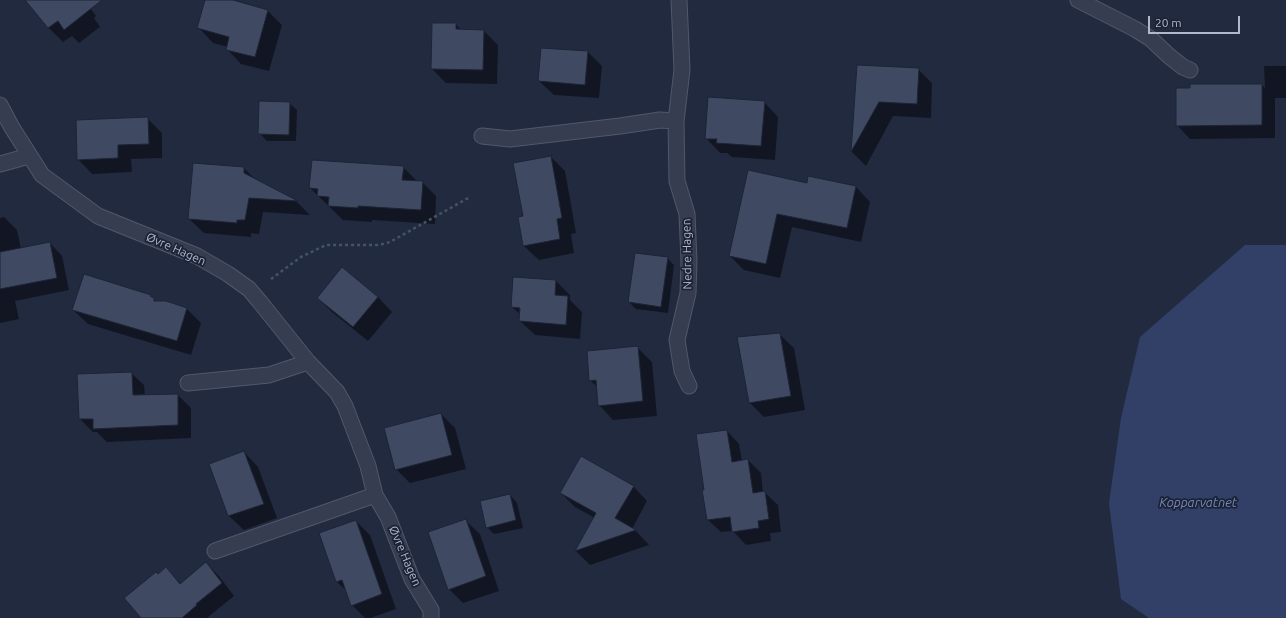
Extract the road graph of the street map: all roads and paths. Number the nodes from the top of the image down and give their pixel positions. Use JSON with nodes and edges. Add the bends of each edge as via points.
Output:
{"nodes":[{"id":1,"x":680,"y":0,"type":"edge"},
{"id":2,"x":1078,"y":0,"type":"edge"},
{"id":3,"x":1190,"y":70,"type":"dead end"},
{"id":4,"x":0,"y":105,"type":"edge"},
{"id":5,"x":676,"y":121,"type":"junction"},
{"id":6,"x":482,"y":136,"type":"dead end"},
{"id":7,"x":29,"y":156,"type":"junction"},
{"id":8,"x":0,"y":164,"type":"edge"},
{"id":9,"x":470,"y":197,"type":"dead end"},
{"id":10,"x":252,"y":292,"type":"junction"},
{"id":11,"x":308,"y":362,"type":"junction"},
{"id":12,"x":188,"y":383,"type":"dead end"},
{"id":13,"x":689,"y":386,"type":"dead end"},
{"id":14,"x":375,"y":495,"type":"junction"},
{"id":15,"x":215,"y":551,"type":"dead end"},
{"id":16,"x":432,"y":618,"type":"edge"}],
"edges":[{"from":1,"to":5,"type":"lane","name":"Nedre Hagen","via":[[682,70]]},
{"from":2,"to":3,"type":"lane","via":[[1151,39],[1169,56]]},
{"from":4,"to":7,"type":"lane","name":"Øvre Hagen"},
{"from":5,"to":6,"type":"lane","via":[[660,120],[510,139]]},
{"from":5,"to":13,"type":"lane","name":"Nedre Hagen","via":[[677,181],[687,214],[690,261],[688,293],[677,340],[682,371]]},
{"from":7,"to":8,"type":"lane"},
{"from":7,"to":10,"type":"lane","name":"Øvre Hagen","via":[[42,175],[98,216],[197,256]]},
{"from":9,"to":10,"type":"path","via":[[390,242],[379,245],[326,245],[302,257]]},
{"from":10,"to":11,"type":"lane","name":"Øvre Hagen"},
{"from":11,"to":12,"type":"lane","via":[[269,374]]},
{"from":11,"to":14,"type":"lane","name":"Øvre Hagen","via":[[336,392],[345,406],[368,466]]},
{"from":14,"to":15,"type":"lane"},
{"from":14,"to":16,"type":"lane","name":"Øvre Hagen","via":[[388,517],[412,579],[431,610]]}]}
